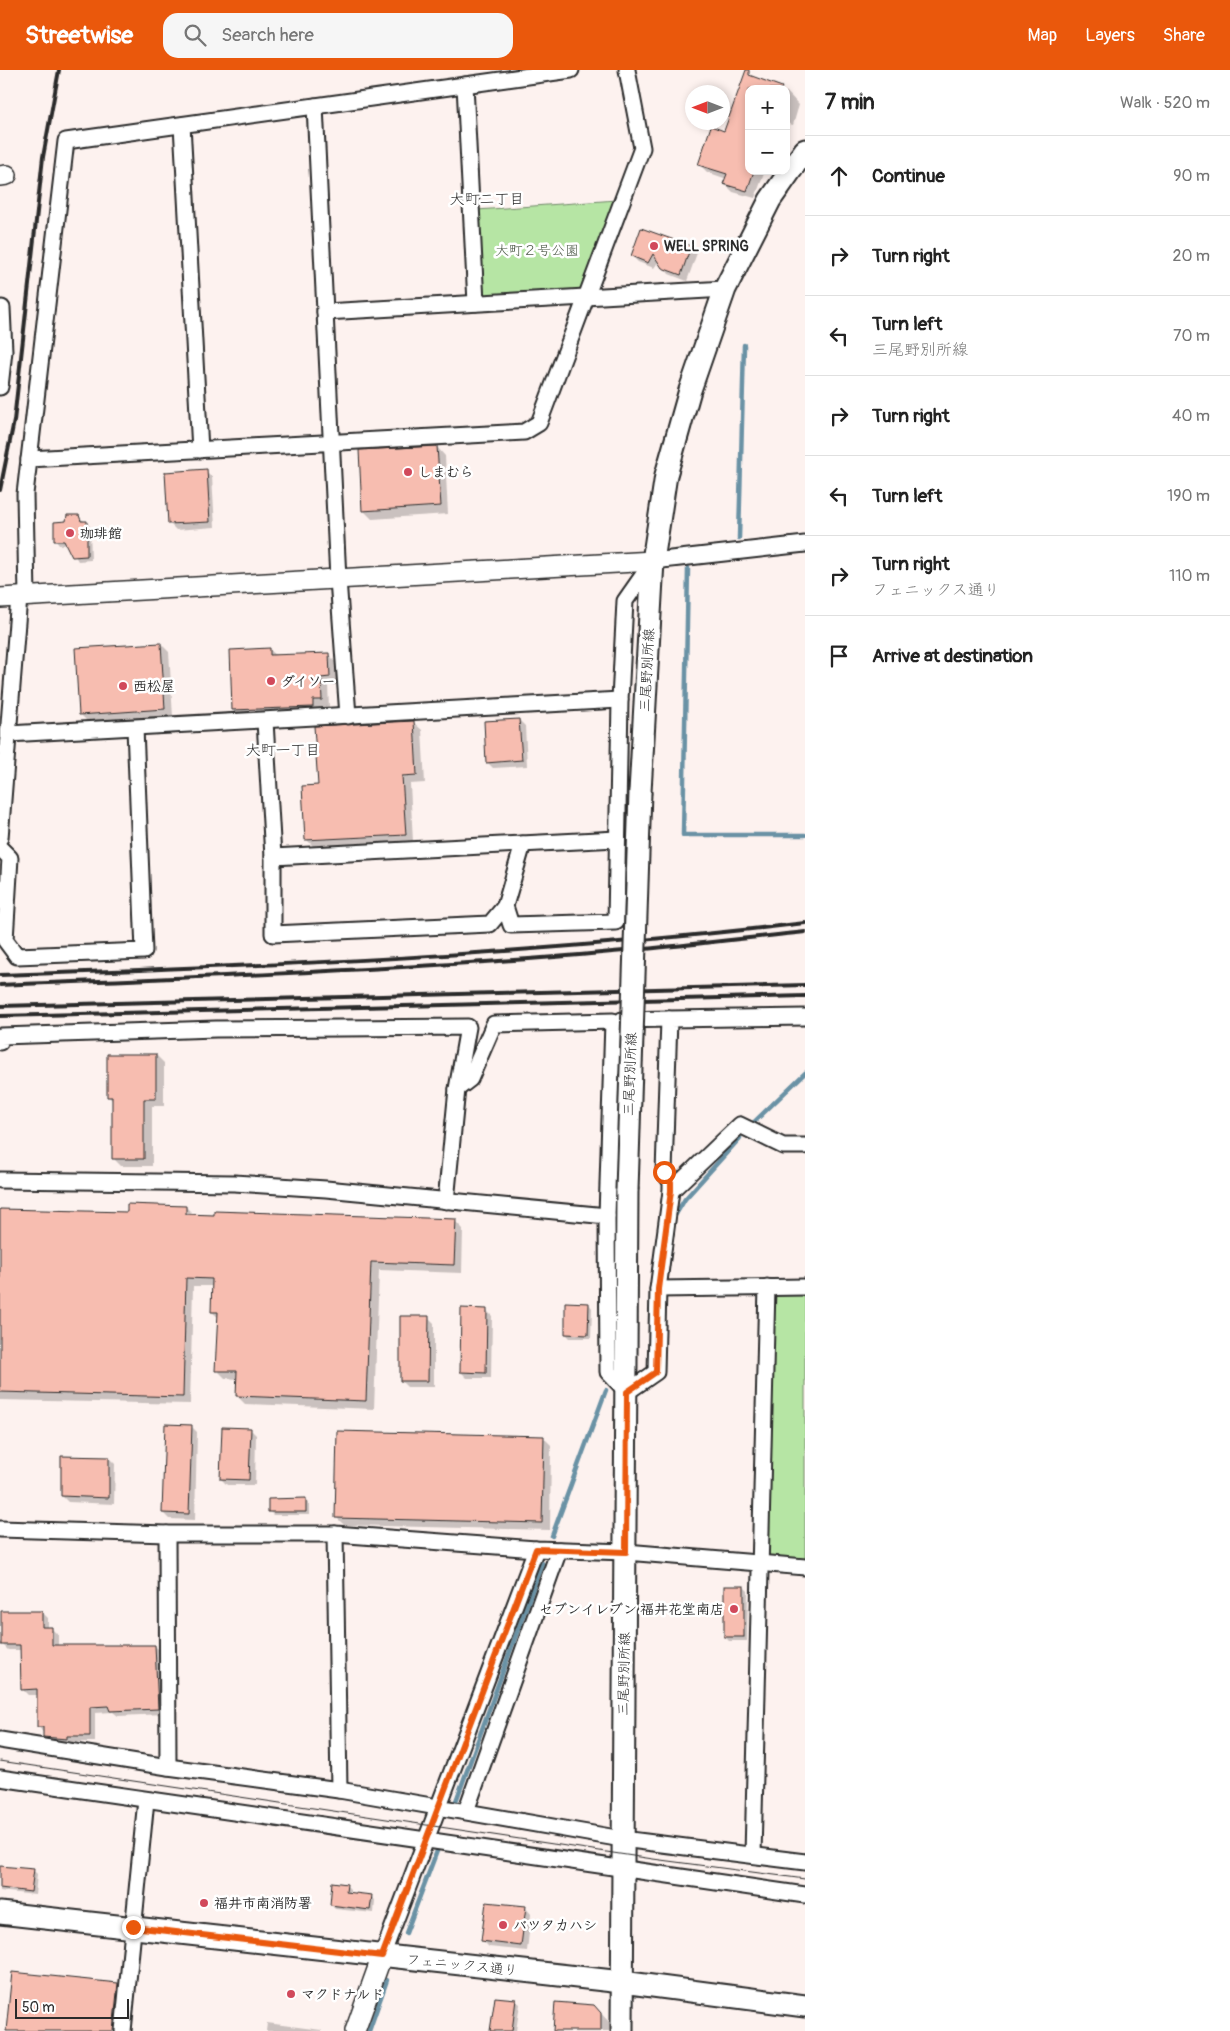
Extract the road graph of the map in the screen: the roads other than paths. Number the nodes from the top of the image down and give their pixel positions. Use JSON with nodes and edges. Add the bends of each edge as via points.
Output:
{"nodes":[{"id":1,"x":571,"y":70,"type":"edge"},
{"id":2,"x":627,"y":70,"type":"edge"},
{"id":3,"x":465,"y":85,"type":"junction"},
{"id":4,"x":315,"y":106,"type":"junction"},
{"id":5,"x":182,"y":125,"type":"junction"},
{"id":6,"x":805,"y":150,"type":"edge"},
{"id":7,"x":726,"y":289,"type":"junction"},
{"id":8,"x":587,"y":296,"type":"junction"},
{"id":9,"x":476,"y":302,"type":"junction"},
{"id":10,"x":0,"y":309,"type":"edge"},
{"id":11,"x":325,"y":312,"type":"junction"},
{"id":12,"x":0,"y":387,"type":"edge"},
{"id":13,"x":331,"y":443,"type":"junction"},
{"id":14,"x":200,"y":450,"type":"junction"},
{"id":15,"x":29,"y":459,"type":"junction"},
{"id":16,"x":805,"y":544,"type":"edge"},
{"id":17,"x":654,"y":561,"type":"junction"},
{"id":18,"x":338,"y":579,"type":"junction"},
{"id":19,"x":23,"y":597,"type":"junction"},
{"id":20,"x":0,"y":598,"type":"edge"},
{"id":21,"x":620,"y":700,"type":"junction"},
{"id":22,"x":348,"y":716,"type":"junction"},
{"id":23,"x":265,"y":721,"type":"junction"},
{"id":24,"x":135,"y":728,"type":"junction"},
{"id":25,"x":8,"y":734,"type":"junction"},
{"id":26,"x":0,"y":838,"type":"edge"},
{"id":27,"x":617,"y":839,"type":"junction"},
{"id":28,"x":524,"y":844,"type":"junction"},
{"id":29,"x":0,"y":848,"type":"edge"},
{"id":30,"x":273,"y":857,"type":"junction"},
{"id":31,"x":505,"y":906,"type":"junction"},
{"id":32,"x":805,"y":1017,"type":"edge"},
{"id":33,"x":669,"y":1019,"type":"junction"},
{"id":34,"x":613,"y":1020,"type":"junction"},
{"id":35,"x":0,"y":1042,"type":"edge"},
{"id":36,"x":457,"y":1089,"type":"junction"},
{"id":37,"x":805,"y":1146,"type":"edge"},
{"id":38,"x":0,"y":1180,"type":"edge"},
{"id":39,"x":671,"y":1191,"type":"junction"},
{"id":40,"x":446,"y":1201,"type":"junction"},
{"id":41,"x":606,"y":1216,"type":"junction"},
{"id":42,"x":767,"y":1287,"type":"junction"},
{"id":43,"x":805,"y":1288,"type":"edge"},
{"id":44,"x":658,"y":1289,"type":"junction"},
{"id":45,"x":627,"y":1392,"type":"junction"},
{"id":46,"x":0,"y":1529,"type":"edge"},
{"id":47,"x":167,"y":1534,"type":"junction"},
{"id":48,"x":335,"y":1534,"type":"junction"},
{"id":49,"x":536,"y":1549,"type":"junction"},
{"id":50,"x":559,"y":1550,"type":"junction"},
{"id":51,"x":626,"y":1552,"type":"junction"},
{"id":52,"x":762,"y":1565,"type":"junction"},
{"id":53,"x":805,"y":1567,"type":"edge"},
{"id":54,"x":0,"y":1740,"type":"edge"},
{"id":55,"x":168,"y":1767,"type":"junction"},
{"id":56,"x":0,"y":1778,"type":"edge"},
{"id":57,"x":339,"y":1790,"type":"junction"},
{"id":58,"x":146,"y":1800,"type":"junction"},
{"id":59,"x":438,"y":1806,"type":"junction"},
{"id":60,"x":466,"y":1810,"type":"junction"},
{"id":61,"x":622,"y":1839,"type":"junction"},
{"id":62,"x":426,"y":1841,"type":"junction"},
{"id":63,"x":754,"y":1855,"type":"junction"},
{"id":64,"x":805,"y":1862,"type":"edge"},
{"id":65,"x":623,"y":1869,"type":"junction"},
{"id":66,"x":805,"y":1895,"type":"edge"},
{"id":67,"x":0,"y":1913,"type":"edge"},
{"id":68,"x":133,"y":1927,"type":"junction"},
{"id":69,"x":382,"y":1956,"type":"junction"},
{"id":70,"x":622,"y":1982,"type":"junction"},
{"id":71,"x":805,"y":2006,"type":"edge"},
{"id":72,"x":123,"y":2031,"type":"edge"},
{"id":73,"x":355,"y":2031,"type":"edge"},
{"id":74,"x":622,"y":2031,"type":"edge"}],
"edges":[{"from":1,"to":3,"type":"street"},
{"from":2,"to":8,"type":"street","via":[[642,148]]},
{"from":3,"to":4,"type":"street"},
{"from":3,"to":9,"type":"street"},
{"from":4,"to":5,"type":"street"},
{"from":4,"to":11,"type":"street"},
{"from":5,"to":14,"type":"street"},
{"from":5,"to":15,"type":"street","via":[[66,141]]},
{"from":6,"to":7,"type":"main road","name":"三尾野別所線","via":[[770,200]]},
{"from":7,"to":8,"type":"street"},
{"from":7,"to":17,"type":"main road","name":"三尾野別所線","via":[[690,390],[666,475]]},
{"from":8,"to":9,"type":"street"},
{"from":8,"to":13,"type":"street","via":[[539,423],[524,432]]},
{"from":9,"to":11,"type":"street"},
{"from":10,"to":12,"type":"street","via":[[4,351]]},
{"from":11,"to":13,"type":"street"},
{"from":13,"to":14,"type":"street"},
{"from":13,"to":18,"type":"street"},
{"from":14,"to":15,"type":"street"},
{"from":15,"to":19,"type":"street"},
{"from":16,"to":17,"type":"street"},
{"from":17,"to":18,"type":"street"},
{"from":17,"to":21,"type":"street","via":[[625,601]]},
{"from":17,"to":45,"type":"main road","name":"三尾野別所線","bridge":true,"via":[[640,792],[627,1190]]},
{"from":18,"to":19,"type":"street"},
{"from":18,"to":22,"type":"street"},
{"from":19,"to":20,"type":"street"},
{"from":19,"to":25,"type":"street"},
{"from":21,"to":22,"type":"street"},
{"from":21,"to":27,"type":"street"},
{"from":22,"to":23,"type":"street"},
{"from":23,"to":24,"type":"street"},
{"from":23,"to":30,"type":"street"},
{"from":24,"to":25,"type":"street"},
{"from":24,"to":29,"type":"street","via":[[144,951],[17,956],[5,940],[10,858]]},
{"from":25,"to":26,"type":"street"},
{"from":27,"to":28,"type":"street"},
{"from":27,"to":31,"type":"street","via":[[616,922],[511,925]]},
{"from":28,"to":30,"type":"street"},
{"from":28,"to":31,"type":"street"},
{"from":30,"to":31,"type":"street","via":[[274,934],[490,924]]},
{"from":32,"to":33,"type":"street"},
{"from":33,"to":34,"type":"street"},
{"from":33,"to":39,"type":"street","via":[[664,1172],[671,1182]]},
{"from":34,"to":36,"type":"street","via":[[494,1024],[470,1079]]},
{"from":34,"to":41,"type":"street"},
{"from":35,"to":36,"type":"street","via":[[0,1036],[216,1029],[468,1027]]},
{"from":36,"to":40,"type":"street"},
{"from":37,"to":39,"type":"street","via":[[782,1146],[740,1125]]},
{"from":38,"to":40,"type":"street","via":[[234,1183]]},
{"from":39,"to":44,"type":"street"},
{"from":40,"to":41,"type":"street"},
{"from":41,"to":45,"type":"street","via":[[608,1372]]},
{"from":42,"to":43,"type":"street"},
{"from":42,"to":44,"type":"street"},
{"from":42,"to":52,"type":"street"},
{"from":44,"to":45,"type":"street","via":[[656,1372]]},
{"from":45,"to":51,"type":"main road","name":"三尾野別所線"},
{"from":46,"to":47,"type":"street"},
{"from":47,"to":48,"type":"street"},
{"from":47,"to":55,"type":"street"},
{"from":48,"to":49,"type":"street"},
{"from":48,"to":57,"type":"street"},
{"from":49,"to":50,"type":"street"},
{"from":49,"to":59,"type":"street"},
{"from":50,"to":51,"type":"street"},
{"from":50,"to":60,"type":"street"},
{"from":51,"to":52,"type":"street"},
{"from":51,"to":61,"type":"main road","name":"三尾野別所線"},
{"from":52,"to":53,"type":"street"},
{"from":52,"to":63,"type":"street"},
{"from":54,"to":55,"type":"street"},
{"from":55,"to":57,"type":"street"},
{"from":56,"to":58,"type":"street"},
{"from":57,"to":59,"type":"street"},
{"from":58,"to":62,"type":"street"},
{"from":58,"to":68,"type":"street"},
{"from":59,"to":60,"type":"street"},
{"from":59,"to":62,"type":"street"},
{"from":60,"to":61,"type":"street"},
{"from":61,"to":63,"type":"street"},
{"from":61,"to":65,"type":"main road","name":"三尾野別所線"},
{"from":62,"to":65,"type":"street"},
{"from":62,"to":69,"type":"street"},
{"from":63,"to":64,"type":"street"},
{"from":65,"to":66,"type":"street"},
{"from":65,"to":70,"type":"main road","name":"三尾野別所線"},
{"from":67,"to":68,"type":"main road","name":"フェニックス通り"},
{"from":68,"to":69,"type":"main road","name":"フェニックス通り"},
{"from":68,"to":72,"type":"street"},
{"from":69,"to":70,"type":"main road","name":"フェニックス通り"},
{"from":69,"to":73,"type":"street"},
{"from":70,"to":71,"type":"main road","name":"フェニックス通り"},
{"from":70,"to":74,"type":"main road","name":"三尾野別所線"}]}
